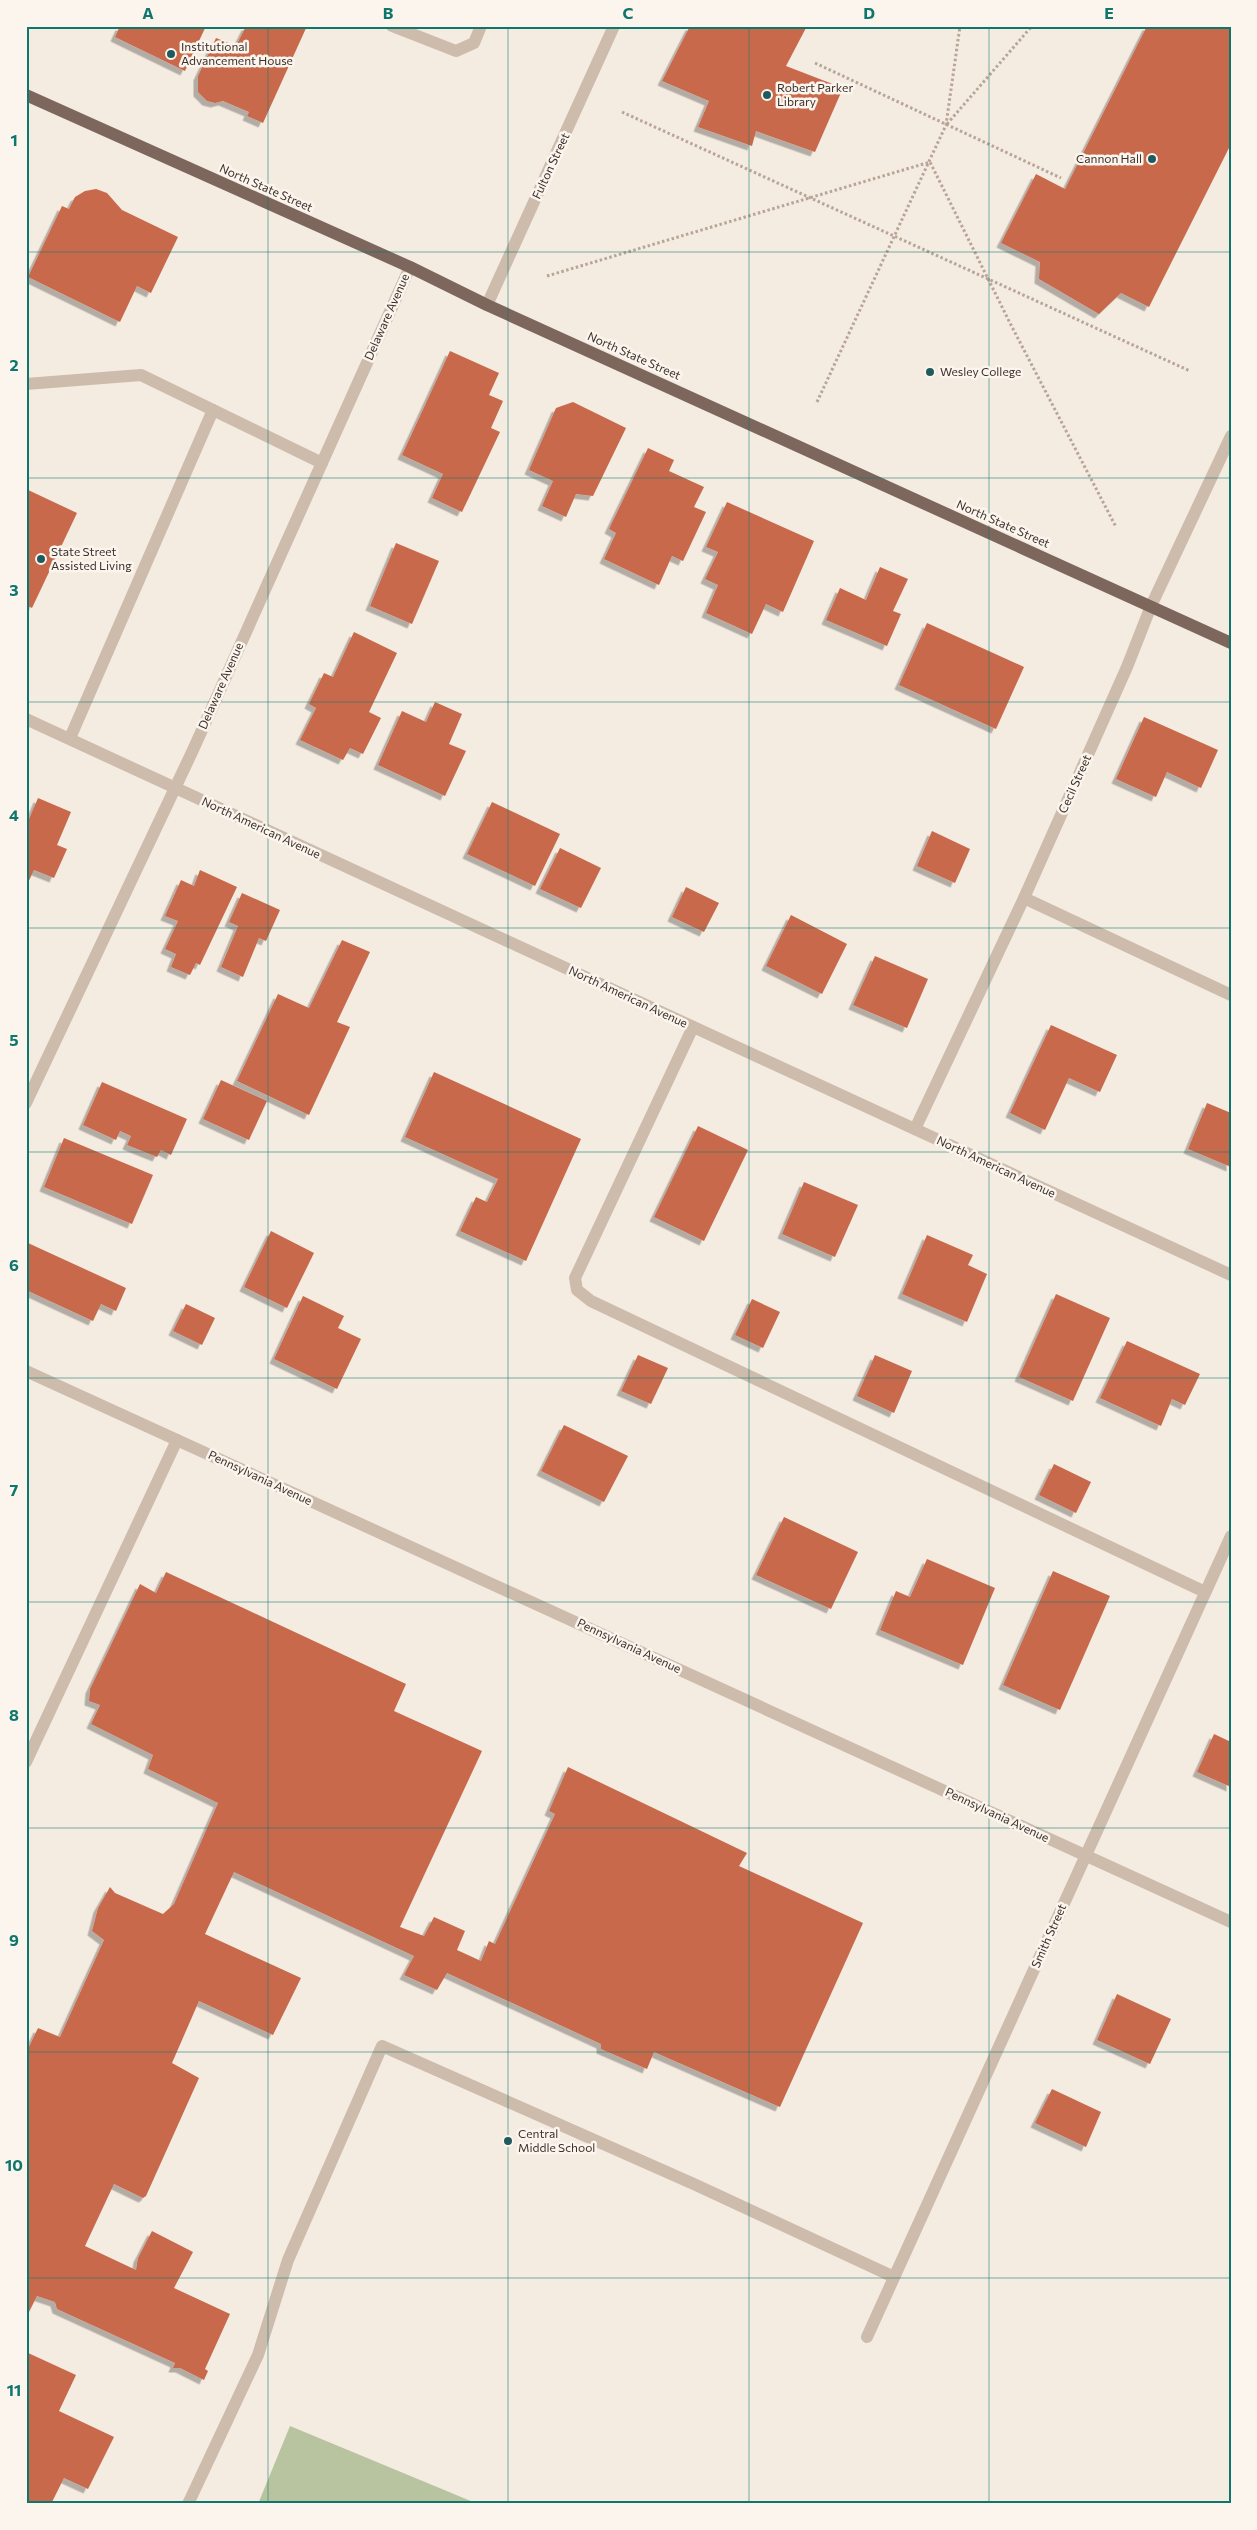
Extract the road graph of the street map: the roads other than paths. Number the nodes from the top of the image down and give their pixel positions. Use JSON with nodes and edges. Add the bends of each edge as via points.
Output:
{"nodes":[{"id":1,"x":392,"y":26,"type":"edge"},
{"id":2,"x":481,"y":26,"type":"edge"},
{"id":3,"x":614,"y":26,"type":"edge"},
{"id":4,"x":26,"y":95,"type":"edge"},
{"id":5,"x":410,"y":267,"type":"junction"},
{"id":6,"x":487,"y":305,"type":"junction"},
{"id":7,"x":26,"y":384,"type":"edge"},
{"id":8,"x":213,"y":410,"type":"junction"},
{"id":9,"x":1231,"y":436,"type":"edge"},
{"id":10,"x":322,"y":463,"type":"junction"},
{"id":11,"x":1151,"y":606,"type":"junction"},
{"id":12,"x":1231,"y":643,"type":"edge"},
{"id":13,"x":26,"y":718,"type":"edge"},
{"id":14,"x":70,"y":738,"type":"junction"},
{"id":15,"x":175,"y":788,"type":"junction"},
{"id":16,"x":1024,"y":898,"type":"junction"},
{"id":17,"x":1231,"y":995,"type":"edge"},
{"id":18,"x":693,"y":1027,"type":"junction"},
{"id":19,"x":26,"y":1103,"type":"edge"},
{"id":20,"x":915,"y":1129,"type":"junction"},
{"id":21,"x":1231,"y":1275,"type":"edge"},
{"id":22,"x":26,"y":1371,"type":"edge"},
{"id":23,"x":177,"y":1440,"type":"junction"},
{"id":24,"x":1231,"y":1536,"type":"edge"},
{"id":25,"x":1205,"y":1592,"type":"junction"},
{"id":26,"x":26,"y":1762,"type":"edge"},
{"id":27,"x":1086,"y":1855,"type":"junction"},
{"id":28,"x":1231,"y":1922,"type":"edge"},
{"id":29,"x":894,"y":2278,"type":"junction"},
{"id":30,"x":867,"y":2337,"type":"dead end"},
{"id":31,"x":188,"y":2504,"type":"edge"}],
"edges":[{"from":1,"to":2,"type":"street","via":[[456,51],[474,43]]},
{"from":3,"to":6,"type":"street","name":"Fulton Street"},
{"from":4,"to":5,"type":"main road","name":"North State Street"},
{"from":5,"to":6,"type":"main road","name":"North State Street"},
{"from":5,"to":10,"type":"street","name":"Delaware Avenue"},
{"from":6,"to":11,"type":"main road","name":"North State Street"},
{"from":7,"to":8,"type":"street","via":[[141,375]]},
{"from":8,"to":10,"type":"street"},
{"from":8,"to":14,"type":"street"},
{"from":9,"to":11,"type":"street","name":"Cecil Street"},
{"from":10,"to":15,"type":"street","name":"Delaware Avenue"},
{"from":11,"to":12,"type":"main road","name":"North State Street"},
{"from":11,"to":16,"type":"street","name":"Cecil Street"},
{"from":13,"to":14,"type":"street","name":"North American Avenue"},
{"from":14,"to":15,"type":"street","name":"North American Avenue"},
{"from":15,"to":18,"type":"street","name":"North American Avenue"},
{"from":15,"to":19,"type":"street","name":"Delaware Avenue"},
{"from":16,"to":17,"type":"street"},
{"from":16,"to":20,"type":"street","name":"Cecil Street"},
{"from":18,"to":20,"type":"street","name":"North American Avenue"},
{"from":18,"to":25,"type":"street","via":[[575,1278],[577,1290],[591,1301]]},
{"from":20,"to":21,"type":"street","name":"North American Avenue"},
{"from":22,"to":23,"type":"street","name":"Pennsylvania Avenue"},
{"from":23,"to":26,"type":"street"},
{"from":23,"to":27,"type":"street","name":"Pennsylvania Avenue"},
{"from":24,"to":25,"type":"street","name":"Smith Street"},
{"from":25,"to":27,"type":"street","name":"Smith Street"},
{"from":27,"to":28,"type":"street","name":"Pennsylvania Avenue"},
{"from":27,"to":29,"type":"street","name":"Smith Street"},
{"from":29,"to":30,"type":"street","name":"Smith Street"},
{"from":29,"to":31,"type":"street","via":[[696,2185],[382,2046],[288,2260],[258,2355]]}]}
